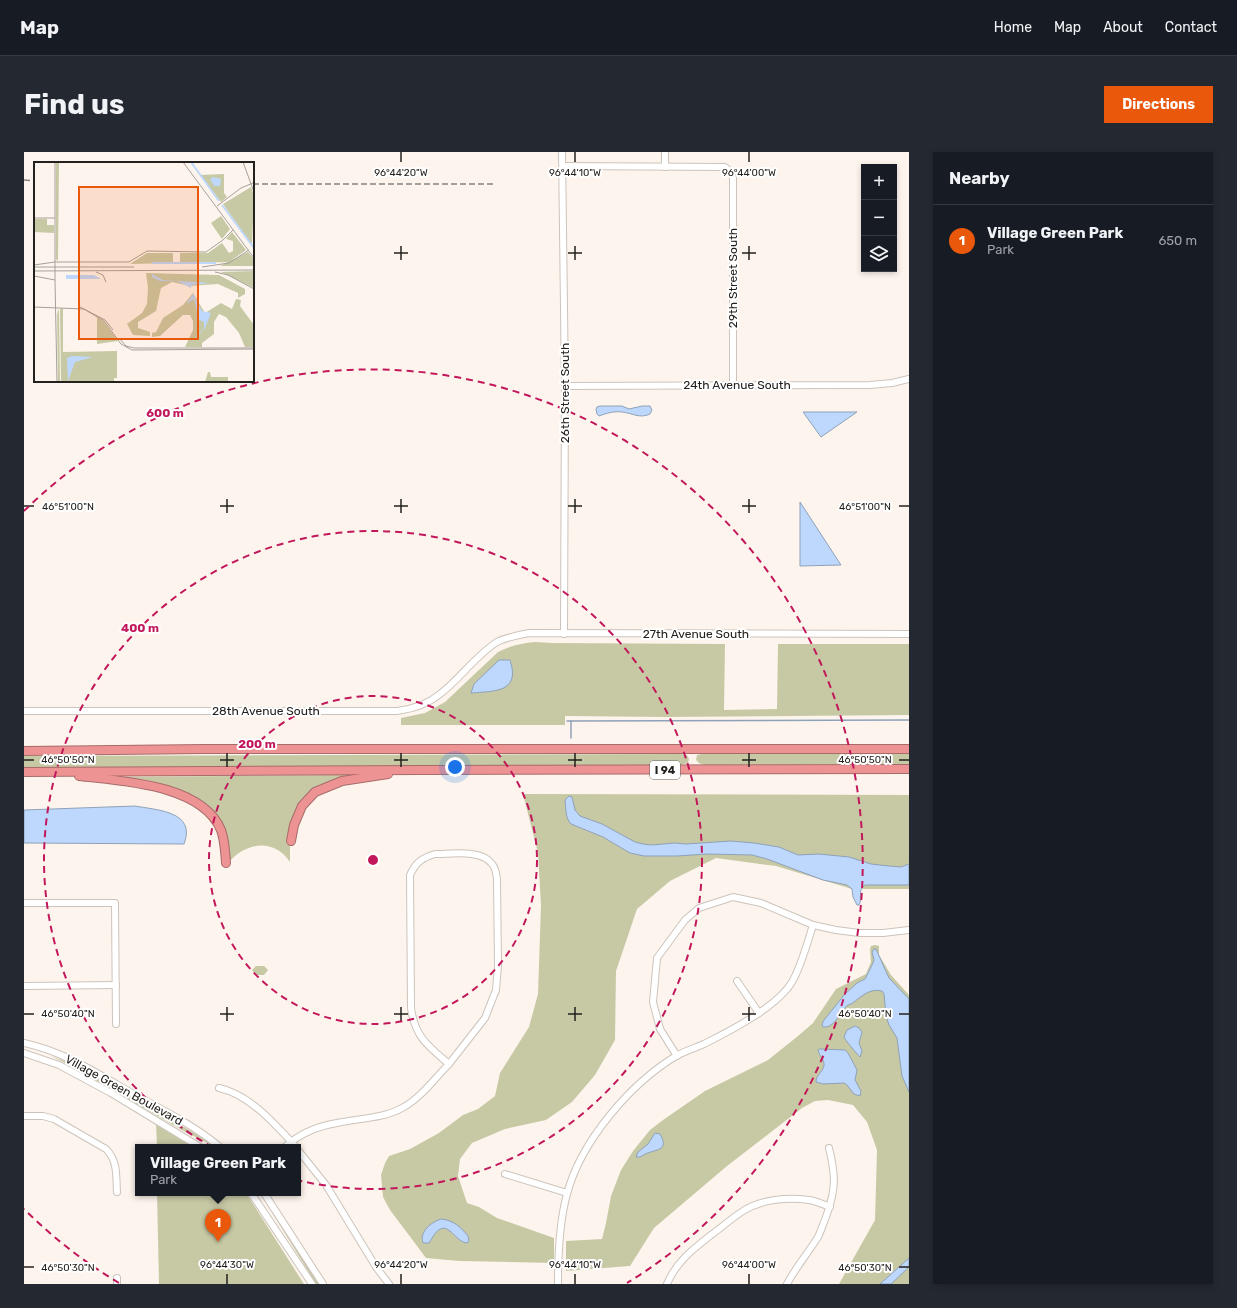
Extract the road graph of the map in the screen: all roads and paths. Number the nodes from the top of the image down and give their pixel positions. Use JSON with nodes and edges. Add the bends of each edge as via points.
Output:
{"nodes":[{"id":1,"x":562,"y":152,"type":"edge"},
{"id":2,"x":665,"y":152,"type":"edge"},
{"id":3,"x":563,"y":166,"type":"junction"},
{"id":4,"x":665,"y":167,"type":"junction"},
{"id":5,"x":909,"y":379,"type":"edge"},
{"id":6,"x":565,"y":386,"type":"junction"},
{"id":7,"x":733,"y":386,"type":"junction"},
{"id":8,"x":564,"y":634,"type":"junction"},
{"id":9,"x":909,"y":634,"type":"edge"},
{"id":10,"x":487,"y":649,"type":"joint"},
{"id":11,"x":24,"y":711,"type":"edge"},
{"id":12,"x":909,"y":749,"type":"edge"},
{"id":13,"x":24,"y":751,"type":"edge"},
{"id":14,"x":909,"y":769,"type":"edge"},
{"id":15,"x":422,"y":770,"type":"junction"},
{"id":16,"x":24,"y":772,"type":"edge"},
{"id":17,"x":42,"y":772,"type":"junction"},
{"id":18,"x":291,"y":841,"type":"dead end"},
{"id":19,"x":226,"y":863,"type":"dead end"},
{"id":20,"x":24,"y":903,"type":"edge"},
{"id":21,"x":813,"y":925,"type":"junction"},
{"id":22,"x":909,"y":930,"type":"edge"},
{"id":23,"x":737,"y":982,"type":"dead end"},
{"id":24,"x":116,"y":985,"type":"junction"},
{"id":25,"x":24,"y":986,"type":"edge"},
{"id":26,"x":759,"y":1013,"type":"junction"},
{"id":27,"x":116,"y":1024,"type":"dead end"},
{"id":28,"x":24,"y":1043,"type":"edge"},
{"id":29,"x":24,"y":1053,"type":"edge"},
{"id":30,"x":677,"y":1056,"type":"junction"},
{"id":31,"x":449,"y":1064,"type":"junction"},
{"id":32,"x":218,"y":1088,"type":"dead end"},
{"id":33,"x":24,"y":1116,"type":"edge"},
{"id":34,"x":291,"y":1142,"type":"junction"},
{"id":35,"x":196,"y":1144,"type":"edge"},
{"id":36,"x":216,"y":1144,"type":"edge"},
{"id":37,"x":289,"y":1144,"type":"edge"},
{"id":38,"x":829,"y":1148,"type":"dead end"},
{"id":39,"x":301,"y":1154,"type":"edge"},
{"id":40,"x":505,"y":1174,"type":"dead end"},
{"id":41,"x":117,"y":1192,"type":"dead end"},
{"id":42,"x":567,"y":1193,"type":"junction"},
{"id":43,"x":253,"y":1196,"type":"edge"},
{"id":44,"x":266,"y":1196,"type":"edge"},
{"id":45,"x":830,"y":1206,"type":"junction"},
{"id":46,"x":312,"y":1284,"type":"edge"},
{"id":47,"x":324,"y":1284,"type":"edge"},
{"id":48,"x":389,"y":1284,"type":"edge"},
{"id":49,"x":558,"y":1284,"type":"edge"},
{"id":50,"x":666,"y":1284,"type":"edge"},
{"id":51,"x":787,"y":1284,"type":"edge"}],
"edges":[{"from":1,"to":3,"type":"street","name":"26th Street South"},
{"from":2,"to":4,"type":"street"},
{"from":3,"to":4,"type":"street"},
{"from":3,"to":6,"type":"street","name":"26th Street South"},
{"from":4,"to":7,"type":"street","name":"29th Street South","via":[[726,167],[733,178]]},
{"from":5,"to":7,"type":"street","name":"24th Avenue South","via":[[870,385]]},
{"from":6,"to":7,"type":"street","name":"24th Avenue South"},
{"from":6,"to":8,"type":"street","name":"26th Street South"},
{"from":8,"to":9,"type":"street","name":"27th Avenue South"},
{"from":8,"to":10,"type":"street","name":"27th Avenue South","via":[[529,633],[511,636]]},
{"from":10,"to":11,"type":"street","name":"28th Avenue South","via":[[440,694],[420,706],[398,711]]},
{"from":12,"to":13,"type":"highway","number":"I 94"},
{"from":14,"to":15,"type":"highway","number":"I 94"},
{"from":15,"to":17,"type":"highway","number":"I 94"},
{"from":15,"to":18,"type":"highway","via":[[342,781],[315,792],[302,806]]},
{"from":16,"to":17,"type":"highway","number":"I 94"},
{"from":17,"to":19,"type":"highway","via":[[149,785],[180,794],[206,809],[220,828],[225,843]]},
{"from":20,"to":24,"type":"street","via":[[115,903]]},
{"from":21,"to":22,"type":"street","via":[[859,932]]},
{"from":21,"to":26,"type":"street","via":[[792,982]]},
{"from":21,"to":30,"type":"street","via":[[761,903],[733,897],[699,908],[685,920],[657,958],[653,1002],[660,1029]]},
{"from":23,"to":26,"type":"street"},
{"from":24,"to":25,"type":"street"},
{"from":24,"to":27,"type":"street"},
{"from":26,"to":30,"type":"street"},
{"from":28,"to":36,"type":"street","name":"Village Green Boulevard","via":[[73,1060],[182,1121]]},
{"from":29,"to":35,"type":"street","name":"Village Green Boulevard","via":[[59,1065]]},
{"from":30,"to":42,"type":"street","via":[[645,1078],[622,1100],[594,1136],[579,1161]]},
{"from":31,"to":31,"type":"street","via":[[425,1043],[412,1018],[410,875],[419,860],[426,856],[475,854],[492,862],[496,873],[498,979],[492,1004],[485,1018]]},
{"from":31,"to":34,"type":"street","via":[[417,1098],[402,1108],[375,1117],[322,1127]]},
{"from":32,"to":34,"type":"street","via":[[246,1100],[272,1121]]},
{"from":33,"to":41,"type":"street","via":[[54,1119],[106,1149],[114,1161]]},
{"from":34,"to":37,"type":"street"},
{"from":38,"to":45,"type":"street","via":[[835,1170],[834,1192]]},
{"from":39,"to":48,"type":"street","via":[[326,1185]]},
{"from":40,"to":42,"type":"street"},
{"from":42,"to":49,"type":"street","via":[[558,1242]]},
{"from":43,"to":46,"type":"street"},
{"from":44,"to":47,"type":"street"},
{"from":45,"to":50,"type":"street","via":[[790,1198],[758,1204],[745,1210],[691,1250],[678,1263]]},
{"from":45,"to":51,"type":"street","via":[[819,1236]]}]}
